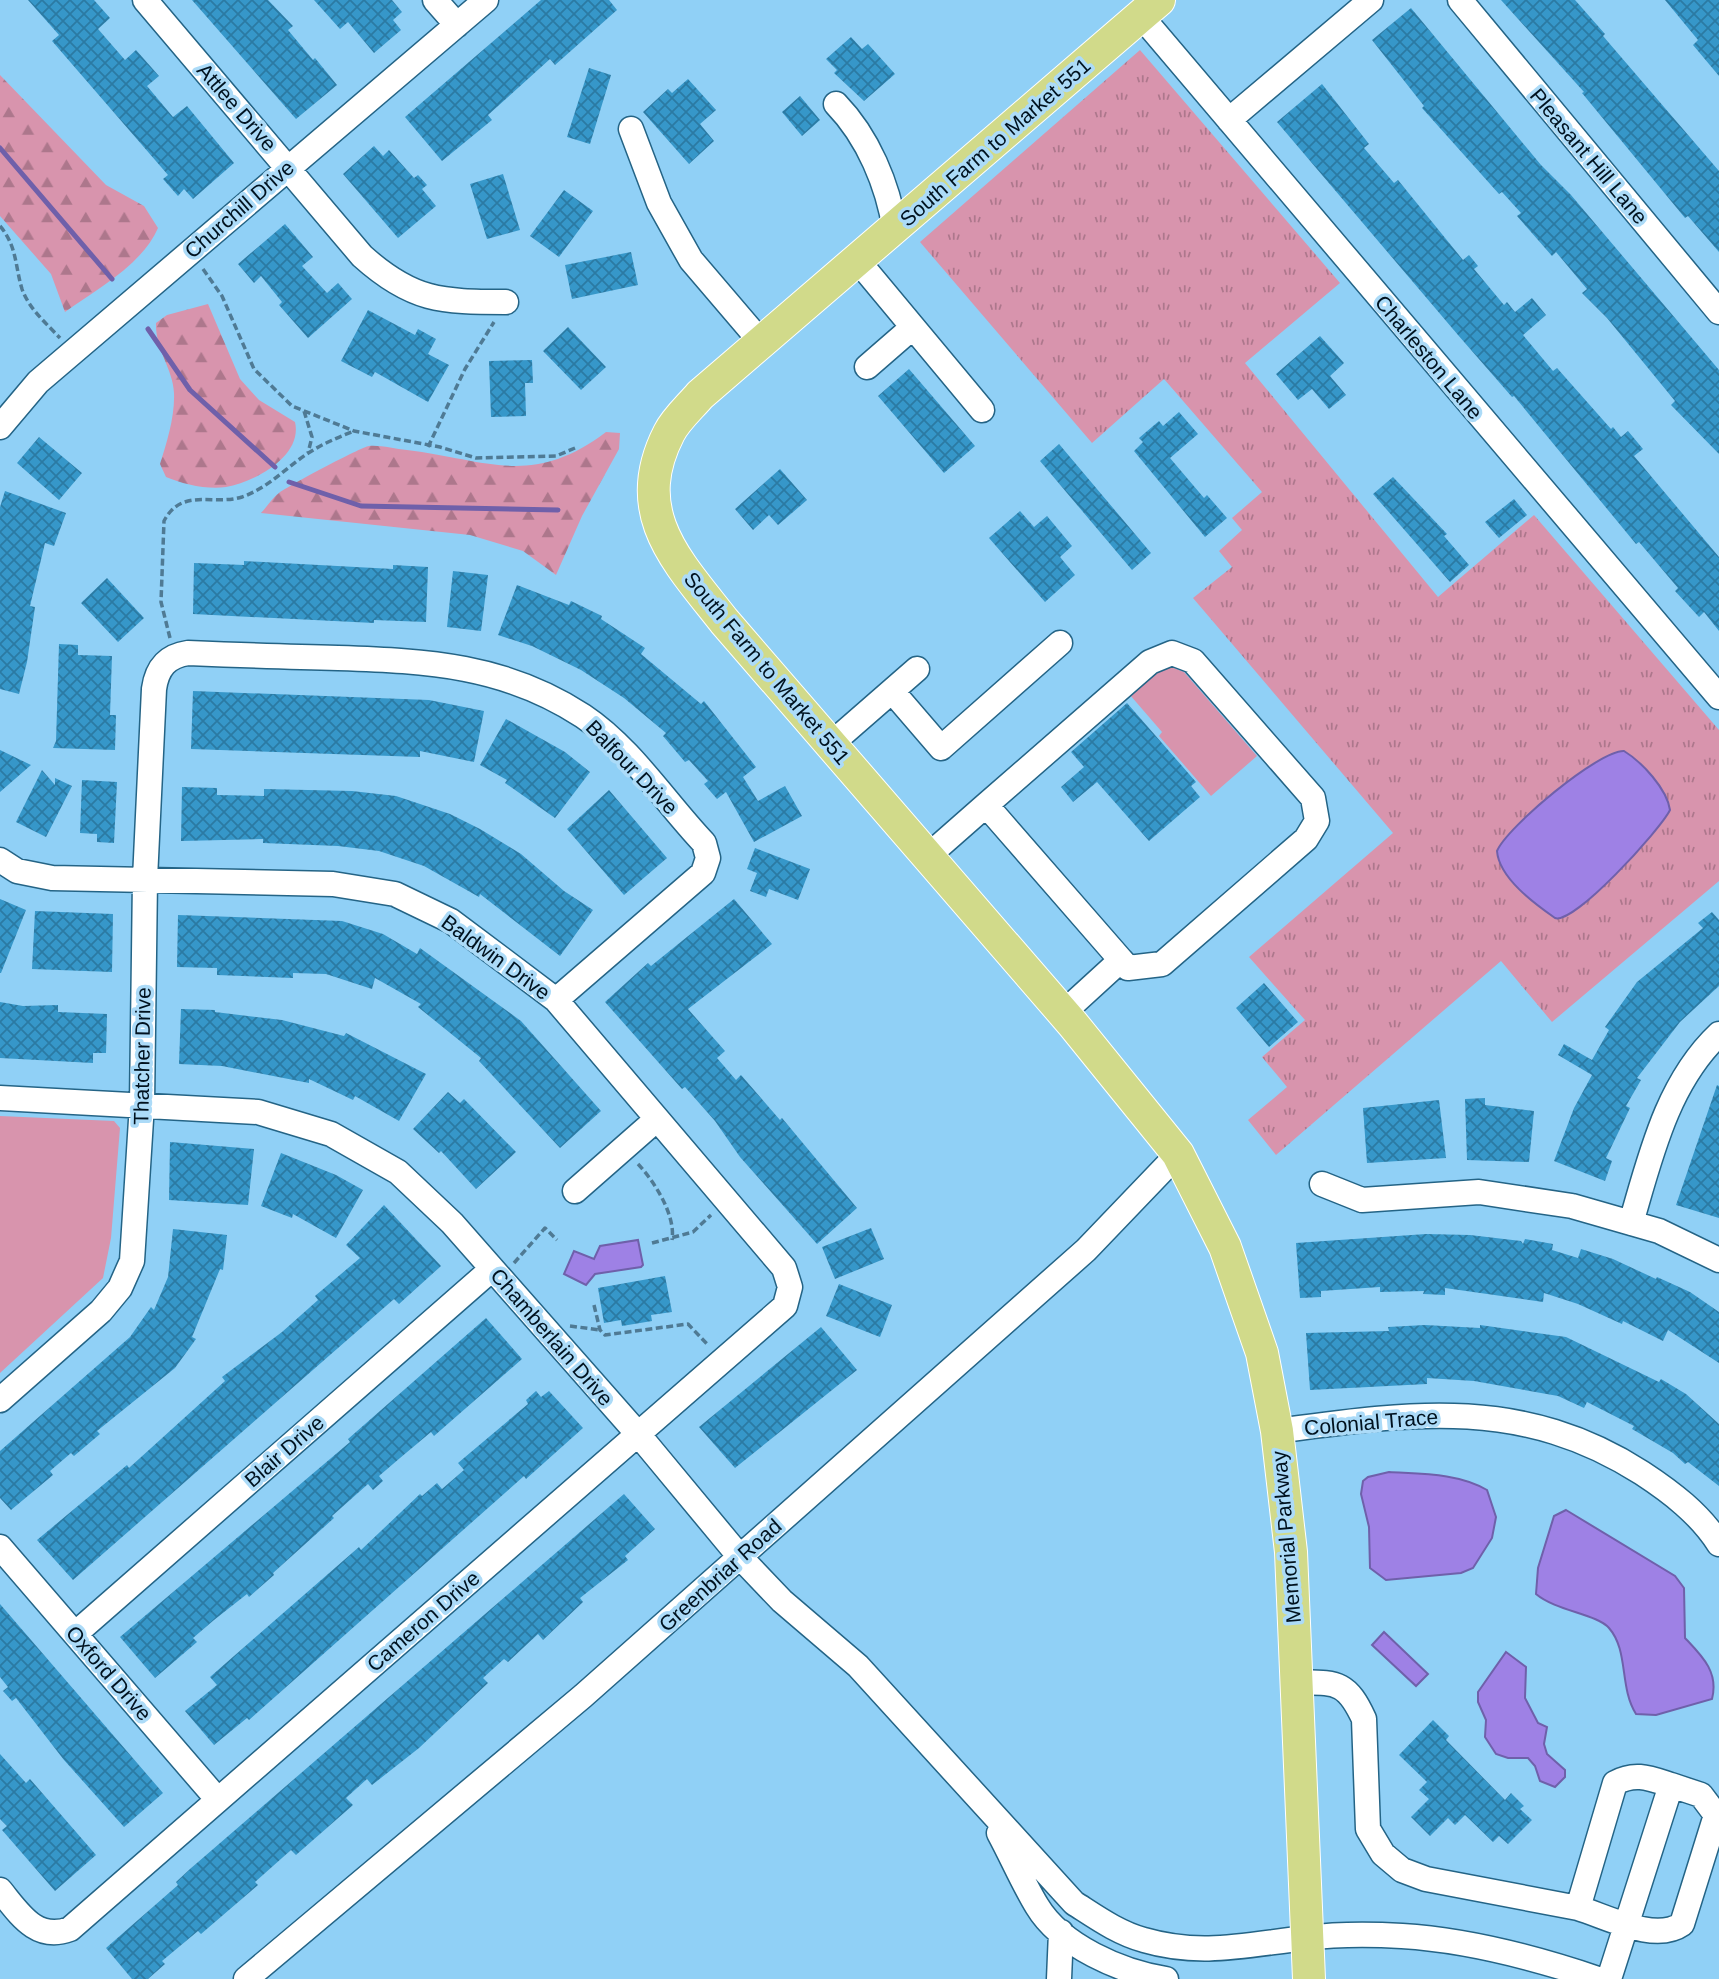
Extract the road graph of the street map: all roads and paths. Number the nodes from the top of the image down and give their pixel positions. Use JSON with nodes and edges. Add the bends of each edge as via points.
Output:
{"nodes":[{"id":1,"x":145,"y":0,"type":"edge"},
{"id":2,"x":435,"y":0,"type":"edge"},
{"id":3,"x":486,"y":0,"type":"edge"},
{"id":4,"x":1371,"y":0,"type":"edge"},
{"id":5,"x":1460,"y":0,"type":"edge"},
{"id":6,"x":1150,"y":8,"type":"edge"},
{"id":7,"x":457,"y":25,"type":"junction"},
{"id":8,"x":836,"y":104,"type":"dead end"},
{"id":9,"x":1229,"y":120,"type":"junction"},
{"id":10,"x":631,"y":129,"type":"dead end"},
{"id":11,"x":288,"y":167,"type":"junction"},
{"id":12,"x":0,"y":226,"type":"edge"},
{"id":13,"x":895,"y":230,"type":"junction"},
{"id":14,"x":858,"y":261,"type":"junction"},
{"id":15,"x":200,"y":265,"type":"dead end"},
{"id":16,"x":506,"y":302,"type":"joint"},
{"id":17,"x":1719,"y":312,"type":"edge"},
{"id":18,"x":913,"y":327,"type":"junction"},
{"id":19,"x":761,"y":342,"type":"junction"},
{"id":20,"x":72,"y":352,"type":"junction"},
{"id":21,"x":867,"y":367,"type":"dead end"},
{"id":22,"x":982,"y":410,"type":"dead end"},
{"id":23,"x":304,"y":411,"type":"junction"},
{"id":24,"x":0,"y":427,"type":"edge"},
{"id":25,"x":354,"y":431,"type":"junction"},
{"id":26,"x":428,"y":447,"type":"junction"},
{"id":27,"x":575,"y":448,"type":"dead end"},
{"id":28,"x":308,"y":453,"type":"junction"},
{"id":29,"x":1060,"y":643,"type":"dead end"},
{"id":30,"x":173,"y":657,"type":"junction"},
{"id":31,"x":917,"y":669,"type":"dead end"},
{"id":32,"x":892,"y":691,"type":"junction"},
{"id":33,"x":1719,"y":697,"type":"edge"},
{"id":34,"x":831,"y":744,"type":"junction"},
{"id":35,"x":986,"y":805,"type":"junction"},
{"id":36,"x":928,"y":856,"type":"junction"},
{"id":37,"x":0,"y":860,"type":"edge"},
{"id":38,"x":145,"y":879,"type":"junction"},
{"id":39,"x":1121,"y":960,"type":"junction"},
{"id":40,"x":556,"y":1000,"type":"junction"},
{"id":41,"x":1063,"y":1013,"type":"junction"},
{"id":42,"x":1719,"y":1034,"type":"edge"},
{"id":43,"x":0,"y":1098,"type":"edge"},
{"id":44,"x":142,"y":1104,"type":"junction"},
{"id":45,"x":657,"y":1119,"type":"junction"},
{"id":46,"x":624,"y":1148,"type":"junction"},
{"id":47,"x":1178,"y":1154,"type":"junction"},
{"id":48,"x":1322,"y":1184,"type":"dead end"},
{"id":49,"x":575,"y":1191,"type":"dead end"},
{"id":50,"x":715,"y":1211,"type":"dead end"},
{"id":51,"x":1631,"y":1223,"type":"junction"},
{"id":52,"x":558,"y":1240,"type":"dead end"},
{"id":53,"x":672,"y":1240,"type":"junction"},
{"id":54,"x":652,"y":1243,"type":"dead end"},
{"id":55,"x":1719,"y":1260,"type":"edge"},
{"id":56,"x":503,"y":1266,"type":"junction"},
{"id":57,"x":789,"y":1277,"type":"joint"},
{"id":58,"x":594,"y":1304,"type":"dead end"},
{"id":59,"x":570,"y":1326,"type":"dead end"},
{"id":60,"x":600,"y":1330,"type":"junction"},
{"id":61,"x":708,"y":1345,"type":"dead end"},
{"id":62,"x":0,"y":1400,"type":"edge"},
{"id":63,"x":1277,"y":1431,"type":"junction"},
{"id":64,"x":638,"y":1434,"type":"junction"},
{"id":65,"x":1719,"y":1544,"type":"edge"},
{"id":66,"x":0,"y":1547,"type":"edge"},
{"id":67,"x":740,"y":1557,"type":"junction"},
{"id":68,"x":75,"y":1634,"type":"junction"},
{"id":69,"x":1296,"y":1682,"type":"junction"},
{"id":70,"x":1671,"y":1784,"type":"junction"},
{"id":71,"x":218,"y":1800,"type":"junction"},
{"id":72,"x":984,"y":1805,"type":"junction"},
{"id":73,"x":0,"y":1890,"type":"edge"},
{"id":74,"x":1578,"y":1908,"type":"junction"},
{"id":75,"x":1626,"y":1923,"type":"junction"},
{"id":76,"x":1061,"y":1932,"type":"junction"},
{"id":77,"x":1308,"y":1937,"type":"junction"},
{"id":78,"x":246,"y":1979,"type":"edge"},
{"id":79,"x":1059,"y":1979,"type":"edge"},
{"id":80,"x":1166,"y":1979,"type":"edge"},
{"id":81,"x":1309,"y":1979,"type":"edge"},
{"id":82,"x":1598,"y":1979,"type":"edge"},
{"id":83,"x":1609,"y":1979,"type":"edge"}],
"edges":[{"from":1,"to":11,"type":"street","name":"Attlee Drive"},
{"from":2,"to":7,"type":"street"},
{"from":3,"to":7,"type":"street","name":"Churchill Drive"},
{"from":4,"to":9,"type":"street"},
{"from":5,"to":17,"type":"street","name":"Pleasant Hill Lane"},
{"from":6,"to":9,"type":"street","name":"Charleston Lane"},
{"from":6,"to":13,"type":"main road","name":"South Farm to Market 551"},
{"from":7,"to":11,"type":"street","name":"Churchill Drive"},
{"from":8,"to":13,"type":"street","via":[[851,120],[889,193]]},
{"from":9,"to":33,"type":"street","name":"Charleston Lane"},
{"from":10,"to":19,"type":"street","via":[[659,203],[691,260]]},
{"from":11,"to":16,"type":"street","name":"Attlee Drive","via":[[362,256],[396,284],[440,299]]},
{"from":11,"to":20,"type":"street","name":"Churchill Drive"},
{"from":12,"to":20,"type":"path","via":[[13,245],[30,304]]},
{"from":13,"to":14,"type":"main road","name":"South Farm to Market 551"},
{"from":14,"to":18,"type":"street"},
{"from":14,"to":19,"type":"main road","name":"South Farm to Market 551"},
{"from":15,"to":23,"type":"path","via":[[222,296],[254,369],[292,407]]},
{"from":16,"to":26,"type":"path","via":[[465,369]]},
{"from":18,"to":21,"type":"street"},
{"from":18,"to":22,"type":"street"},
{"from":19,"to":34,"type":"main road","name":"South Farm to Market 551","via":[[700,395],[669,432],[651,497],[662,534],[683,568]]},
{"from":20,"to":24,"type":"street","name":"Churchill Drive","via":[[38,382]]},
{"from":23,"to":25,"type":"path"},
{"from":23,"to":28,"type":"path","via":[[312,437]]},
{"from":25,"to":26,"type":"path"},
{"from":25,"to":28,"type":"path"},
{"from":26,"to":27,"type":"path","via":[[476,458],[556,456]]},
{"from":28,"to":30,"type":"path","via":[[260,489],[238,498],[188,500],[169,512],[164,521],[161,602]]},
{"from":29,"to":32,"type":"street","via":[[941,748]]},
{"from":30,"to":38,"type":"street","name":"Thatcher Drive","via":[[156,678],[154,689]]},
{"from":30,"to":40,"type":"street","name":"Balfour Drive","via":[[431,662],[478,670],[530,687],[584,717],[630,759],[704,843],[707,866]]},
{"from":31,"to":32,"type":"street"},
{"from":32,"to":34,"type":"street"},
{"from":34,"to":36,"type":"main road","name":"South Farm to Market 551"},
{"from":35,"to":36,"type":"street"},
{"from":35,"to":39,"type":"street"},
{"from":35,"to":39,"type":"street","via":[[1150,662],[1172,653],[1193,661],[1312,798],[1317,821],[1306,839],[1161,964],[1128,968]]},
{"from":36,"to":41,"type":"main road","name":"South Farm to Market 551"},
{"from":37,"to":38,"type":"street","name":"Baldwin Drive","via":[[17,871],[52,878]]},
{"from":38,"to":40,"type":"street","name":"Baldwin Drive","via":[[333,884],[395,894],[451,921]]},
{"from":38,"to":44,"type":"street","name":"Thatcher Drive"},
{"from":39,"to":41,"type":"street"},
{"from":40,"to":45,"type":"street","name":"Baldwin Drive"},
{"from":41,"to":47,"type":"main road","name":"South Farm to Market 551"},
{"from":42,"to":51,"type":"street","via":[[1676,1093],[1655,1139]]},
{"from":43,"to":44,"type":"street","name":"Chamberlain Drive"},
{"from":44,"to":56,"type":"street","name":"Chamberlain Drive","via":[[258,1112],[331,1134],[398,1172]]},
{"from":44,"to":62,"type":"street","name":"Thatcher Drive","via":[[132,1261],[120,1288],[82,1329]]},
{"from":45,"to":46,"type":"street"},
{"from":45,"to":57,"type":"street","name":"Baldwin Drive"},
{"from":46,"to":49,"type":"street"},
{"from":46,"to":53,"type":"path","via":[[653,1183],[668,1215]]},
{"from":47,"to":63,"type":"main road","name":"Memorial Parkway","via":[[1225,1247],[1262,1353]]},
{"from":47,"to":67,"type":"street","name":"Greenbriar Road","via":[[1087,1250]]},
{"from":48,"to":51,"type":"street","via":[[1362,1200],[1479,1192],[1572,1206]]},
{"from":50,"to":53,"type":"path","via":[[693,1231]]},
{"from":51,"to":55,"type":"street"},
{"from":52,"to":56,"type":"path","via":[[545,1228]]},
{"from":53,"to":54,"type":"path"},
{"from":56,"to":64,"type":"street","name":"Chamberlain Drive"},
{"from":56,"to":68,"type":"street","name":"Blair Drive"},
{"from":57,"to":64,"type":"street","name":"Cameron Drive","via":[[785,1306]]},
{"from":58,"to":60,"type":"path"},
{"from":59,"to":60,"type":"path"},
{"from":60,"to":61,"type":"path","via":[[613,1336],[688,1324]]},
{"from":63,"to":65,"type":"street","name":"Colonial Trace","via":[[1434,1414],[1503,1419],[1555,1430],[1627,1464],[1669,1491]]},
{"from":63,"to":69,"type":"main road","name":"Memorial Parkway","via":[[1291,1552]]},
{"from":64,"to":67,"type":"street","name":"Chamberlain Drive"},
{"from":64,"to":71,"type":"street","name":"Cameron Drive"},
{"from":66,"to":68,"type":"street","name":"Oxford Drive"},
{"from":67,"to":72,"type":"street","name":"Chamberlain Drive","via":[[782,1601],[859,1666]]},
{"from":67,"to":78,"type":"street","name":"Greenbriar Road","via":[[583,1696]]},
{"from":68,"to":71,"type":"street","name":"Oxford Drive"},
{"from":69,"to":74,"type":"street","via":[[1347,1689],[1357,1703],[1364,1719],[1368,1829],[1383,1854],[1402,1870],[1426,1879]]},
{"from":69,"to":77,"type":"main road","name":"Memorial Parkway"},
{"from":70,"to":74,"type":"street","via":[[1644,1776],[1629,1776],[1615,1783]]},
{"from":70,"to":75,"type":"street"},
{"from":70,"to":75,"type":"street","via":[[1701,1795],[1716,1815],[1686,1912],[1682,1924],[1671,1932],[1655,1933]]},
{"from":71,"to":73,"type":"street","name":"Cameron Drive","via":[[70,1929],[50,1933],[31,1926]]},
{"from":72,"to":76,"type":"street","name":"Chamberlain Drive","via":[[1038,1908]]},
{"from":72,"to":77,"type":"street","name":"Chamberlain Drive","via":[[1074,1903],[1112,1927],[1144,1940],[1184,1947],[1233,1949]]},
{"from":74,"to":75,"type":"street"},
{"from":75,"to":83,"type":"street"},
{"from":76,"to":79,"type":"street"},
{"from":76,"to":80,"type":"street","name":"Chamberlain Drive","via":[[1128,1970]]},
{"from":77,"to":81,"type":"main road","name":"Memorial Parkway"},
{"from":77,"to":82,"type":"street","name":"Chamberlain Drive","via":[[1414,1937],[1548,1962]]}]}
